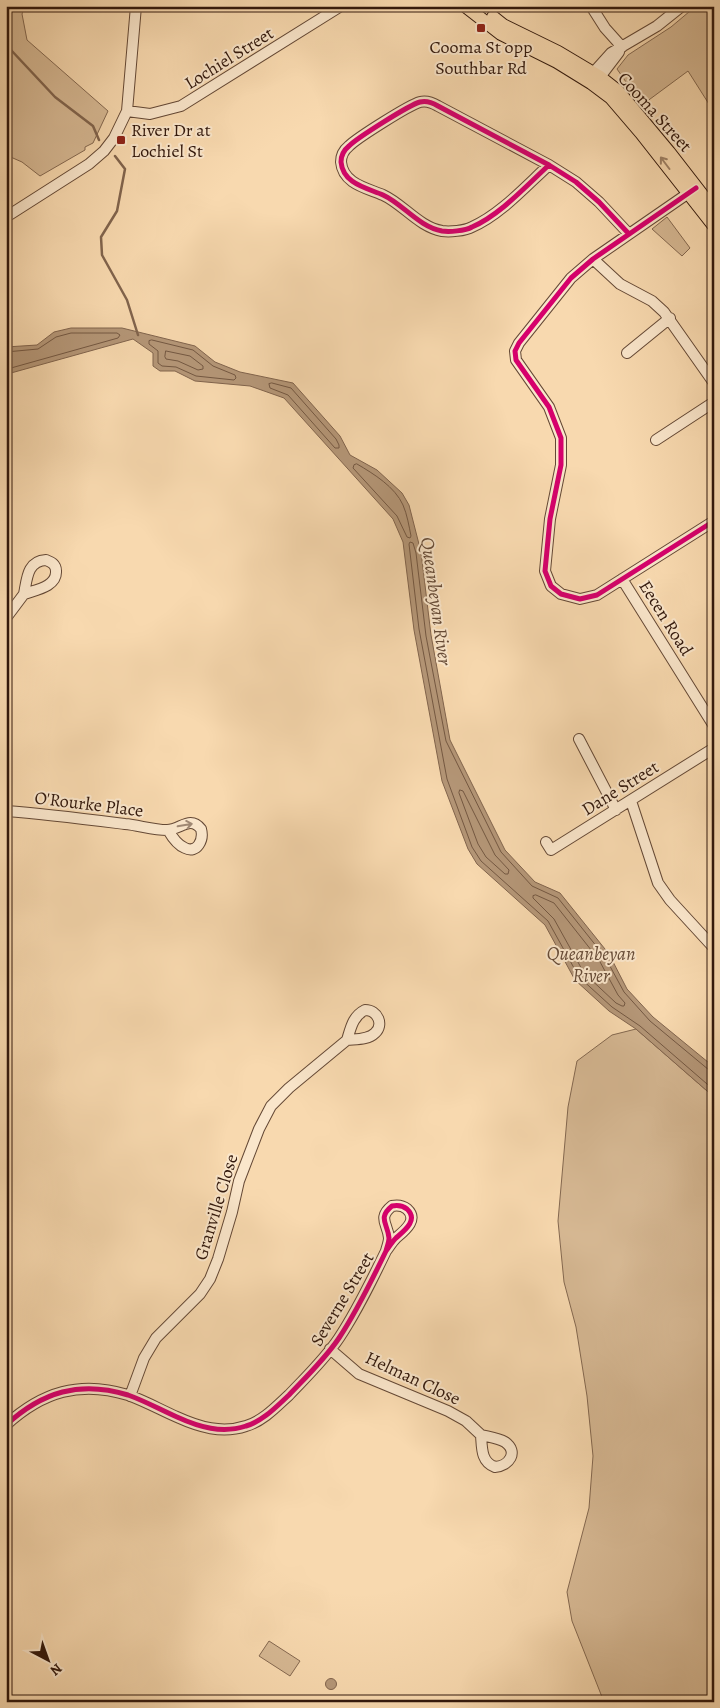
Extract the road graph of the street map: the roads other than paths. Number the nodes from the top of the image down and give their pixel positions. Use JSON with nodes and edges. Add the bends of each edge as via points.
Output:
{"nodes":[{"id":1,"x":136,"y":6,"type":"edge"},
{"id":2,"x":341,"y":6,"type":"edge"},
{"id":3,"x":465,"y":6,"type":"edge"},
{"id":4,"x":479,"y":6,"type":"edge"},
{"id":5,"x":591,"y":6,"type":"edge"},
{"id":6,"x":682,"y":6,"type":"edge"},
{"id":7,"x":622,"y":48,"type":"junction"},
{"id":8,"x":595,"y":78,"type":"junction"},
{"id":9,"x":126,"y":111,"type":"junction"},
{"id":10,"x":548,"y":165,"type":"junction"},
{"id":11,"x":692,"y":191,"type":"junction"},
{"id":12,"x":714,"y":210,"type":"edge"},
{"id":13,"x":6,"y":217,"type":"edge"},
{"id":14,"x":714,"y":226,"type":"edge"},
{"id":15,"x":629,"y":234,"type":"junction"},
{"id":16,"x":593,"y":259,"type":"junction"},
{"id":17,"x":670,"y":318,"type":"junction"},
{"id":18,"x":628,"y":353,"type":"dead end"},
{"id":19,"x":714,"y":384,"type":"edge"},
{"id":20,"x":714,"y":402,"type":"edge"},
{"id":21,"x":656,"y":440,"type":"dead end"},
{"id":22,"x":714,"y":521,"type":"edge"},
{"id":23,"x":622,"y":579,"type":"junction"},
{"id":24,"x":24,"y":594,"type":"dead end"},
{"id":25,"x":6,"y":618,"type":"edge"},
{"id":26,"x":714,"y":726,"type":"edge"},
{"id":27,"x":579,"y":739,"type":"dead end"},
{"id":28,"x":714,"y":748,"type":"edge"},
{"id":29,"x":630,"y":801,"type":"junction"},
{"id":30,"x":616,"y":810,"type":"junction"},
{"id":31,"x":6,"y":811,"type":"edge"},
{"id":32,"x":168,"y":830,"type":"dead end"},
{"id":33,"x":546,"y":842,"type":"dead end"},
{"id":34,"x":714,"y":948,"type":"edge"},
{"id":35,"x":347,"y":1040,"type":"dead end"},
{"id":36,"x":385,"y":1224,"type":"junction"},
{"id":37,"x":404,"y":1231,"type":"junction"},
{"id":38,"x":386,"y":1251,"type":"junction"},
{"id":39,"x":330,"y":1349,"type":"junction"},
{"id":40,"x":130,"y":1396,"type":"junction"},
{"id":41,"x":6,"y":1425,"type":"edge"},
{"id":42,"x":481,"y":1435,"type":"dead end"}],
"edges":[{"from":1,"to":9,"type":"street"},
{"from":2,"to":9,"type":"street","name":"Lochiel Street","via":[[181,106],[150,114]]},
{"from":3,"to":8,"type":"main road","name":"Cooma Street","via":[[501,34]]},
{"from":4,"to":8,"type":"main road","name":"Cooma Street","via":[[503,25],[558,52]]},
{"from":5,"to":7,"type":"street"},
{"from":6,"to":7,"type":"street"},
{"from":7,"to":8,"type":"street"},
{"from":8,"to":11,"type":"main road","name":"Cooma Street","via":[[618,92],[669,152]]},
{"from":9,"to":13,"type":"street","via":[[114,138],[98,157]]},
{"from":10,"to":10,"type":"street","via":[[426,101],[411,106],[351,144],[341,161],[345,176],[350,181],[390,198],[414,217],[441,231],[470,228],[493,214]]},
{"from":10,"to":15,"type":"street","via":[[576,182]]},
{"from":11,"to":12,"type":"main road","name":"Cooma Street"},
{"from":11,"to":14,"type":"main road","name":"Cooma Street"},
{"from":11,"to":15,"type":"street"},
{"from":15,"to":16,"type":"street"},
{"from":16,"to":17,"type":"street","via":[[620,284],[652,301]]},
{"from":16,"to":23,"type":"street","via":[[570,278],[515,351],[522,370],[549,406],[561,438],[561,466],[550,519],[545,572],[551,586],[561,594],[580,599],[597,595]]},
{"from":17,"to":18,"type":"street"},
{"from":17,"to":19,"type":"street"},
{"from":20,"to":21,"type":"street"},
{"from":22,"to":23,"type":"street"},
{"from":23,"to":26,"type":"street","name":"Eecen Road"},
{"from":24,"to":25,"type":"street"},
{"from":27,"to":30,"type":"street"},
{"from":28,"to":29,"type":"street","name":"Dane Street"},
{"from":29,"to":30,"type":"street","name":"Dane Street"},
{"from":29,"to":34,"type":"street","via":[[658,883]]},
{"from":30,"to":33,"type":"street","name":"Dane Street","via":[[552,850]]},
{"from":31,"to":32,"type":"street","name":"O'Rourke Place"},
{"from":35,"to":40,"type":"street","name":"Granville Close","via":[[271,1106],[239,1181],[210,1279],[200,1294],[156,1338],[144,1358]]},
{"from":36,"to":37,"type":"street","via":[[394,1232]]},
{"from":36,"to":37,"type":"street","via":[[386,1211],[392,1206],[401,1206],[409,1211],[411,1218]]},
{"from":36,"to":38,"type":"street","name":"Severne Street","via":[[389,1238]]},
{"from":37,"to":38,"type":"street","name":"Severne Street"},
{"from":38,"to":39,"type":"street","name":"Severne Street","via":[[357,1308]]},
{"from":39,"to":40,"type":"street","name":"Severne Street","via":[[274,1409],[247,1426],[208,1429]]},
{"from":39,"to":42,"type":"street","name":"Helman Close","via":[[359,1374],[448,1411],[466,1420]]},
{"from":40,"to":41,"type":"street","name":"Severne Street","via":[[102,1389],[64,1391],[39,1400]]}]}
